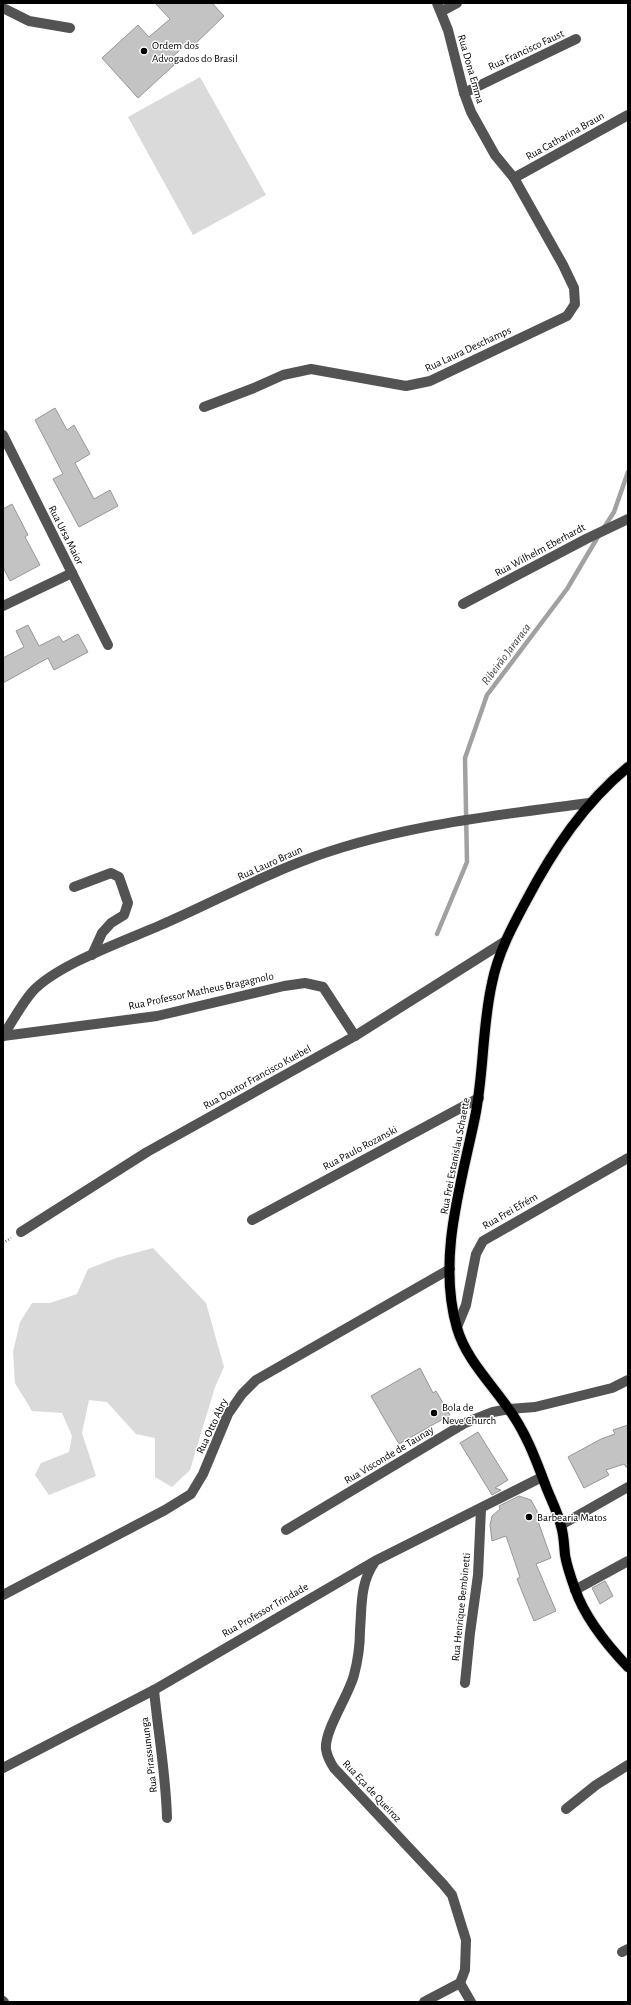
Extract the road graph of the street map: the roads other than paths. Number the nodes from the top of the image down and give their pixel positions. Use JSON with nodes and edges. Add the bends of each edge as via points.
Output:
{"nodes":[{"id":1,"x":457,"y":3,"type":"edge"},
{"id":2,"x":439,"y":7,"type":"edge"},
{"id":3,"x":3,"y":8,"type":"edge"},
{"id":4,"x":70,"y":28,"type":"dead end"},
{"id":5,"x":576,"y":39,"type":"dead end"},
{"id":6,"x":464,"y":93,"type":"junction"},
{"id":7,"x":628,"y":115,"type":"edge"},
{"id":8,"x":514,"y":178,"type":"junction"},
{"id":9,"x":204,"y":407,"type":"dead end"},
{"id":10,"x":3,"y":435,"type":"edge"},
{"id":11,"x":628,"y":519,"type":"edge"},
{"id":12,"x":72,"y":573,"type":"junction"},
{"id":13,"x":463,"y":604,"type":"dead end"},
{"id":14,"x":3,"y":606,"type":"edge"},
{"id":15,"x":108,"y":645,"type":"dead end"},
{"id":16,"x":628,"y":767,"type":"edge"},
{"id":17,"x":589,"y":803,"type":"junction"},
{"id":18,"x":74,"y":887,"type":"dead end"},
{"id":19,"x":504,"y":942,"type":"junction"},
{"id":20,"x":92,"y":955,"type":"junction"},
{"id":21,"x":3,"y":1036,"type":"edge"},
{"id":22,"x":355,"y":1036,"type":"junction"},
{"id":23,"x":479,"y":1098,"type":"junction"},
{"id":24,"x":628,"y":1158,"type":"edge"},
{"id":25,"x":252,"y":1220,"type":"dead end"},
{"id":26,"x":21,"y":1232,"type":"dead end"},
{"id":27,"x":450,"y":1269,"type":"junction"},
{"id":28,"x":457,"y":1327,"type":"junction"},
{"id":29,"x":628,"y":1380,"type":"edge"},
{"id":30,"x":509,"y":1409,"type":"junction"},
{"id":31,"x":542,"y":1477,"type":"junction"},
{"id":32,"x":628,"y":1487,"type":"edge"},
{"id":33,"x":481,"y":1509,"type":"junction"},
{"id":34,"x":561,"y":1525,"type":"junction"},
{"id":35,"x":286,"y":1530,"type":"dead end"},
{"id":36,"x":375,"y":1561,"type":"junction"},
{"id":37,"x":628,"y":1561,"type":"edge"},
{"id":38,"x":575,"y":1590,"type":"junction"},
{"id":39,"x":3,"y":1595,"type":"edge"},
{"id":40,"x":628,"y":1667,"type":"edge"},
{"id":41,"x":465,"y":1683,"type":"dead end"},
{"id":42,"x":154,"y":1690,"type":"junction"},
{"id":43,"x":628,"y":1765,"type":"edge"},
{"id":44,"x":3,"y":1768,"type":"edge"},
{"id":45,"x":566,"y":1809,"type":"dead end"},
{"id":46,"x":167,"y":1818,"type":"dead end"},
{"id":47,"x":460,"y":1983,"type":"junction"},
{"id":48,"x":424,"y":2002,"type":"edge"},
{"id":49,"x":471,"y":2002,"type":"edge"}],
"edges":[{"from":1,"to":2,"type":"street"},
{"from":2,"to":6,"type":"street","name":"Rua Dona Emma"},
{"from":3,"to":4,"type":"street","via":[[29,21]]},
{"from":5,"to":6,"type":"street","name":"Rua Francisco Faust"},
{"from":6,"to":8,"type":"street","name":"Rua Dona Emma","via":[[471,112],[495,155]]},
{"from":7,"to":8,"type":"street","name":"Rua Catharina Braun"},
{"from":8,"to":9,"type":"street","name":"Rua Laura Deschamps","via":[[574,288],[575,304],[566,316],[430,381],[406,386],[312,369],[283,374]]},
{"from":10,"to":12,"type":"street","name":"Rua Ursa Maior"},
{"from":11,"to":13,"type":"street","name":"Rua Wilhelm Eberhardt"},
{"from":12,"to":14,"type":"street"},
{"from":12,"to":15,"type":"street","name":"Rua Ursa Maior"},
{"from":16,"to":17,"type":"main road","name":"Rua Frei Estanislau Schaette"},
{"from":17,"to":19,"type":"main road","name":"Rua Frei Estanislau Schaette","via":[[547,862]]},
{"from":17,"to":20,"type":"street","name":"Rua Lauro Braun","via":[[490,816],[361,842],[300,862]]},
{"from":18,"to":20,"type":"street","via":[[111,873],[119,876],[128,903],[124,915],[111,923],[102,933]]},
{"from":19,"to":22,"type":"street","name":"Rua Doutor Francisco Kuebel"},
{"from":19,"to":23,"type":"main road","name":"Rua Frei Estanislau Schaette","via":[[492,981],[486,1013]]},
{"from":20,"to":21,"type":"street","name":"Rua Lauro Braun","via":[[54,974],[32,992]]},
{"from":21,"to":22,"type":"street","name":"Rua Professor Matheus Bragagnolo","via":[[157,1016],[305,983],[322,988]]},
{"from":22,"to":26,"type":"street","name":"Rua Doutor Francisco Kuebel","via":[[147,1152]]},
{"from":23,"to":25,"type":"street","name":"Rua Paulo Rozanski"},
{"from":23,"to":27,"type":"main road","name":"Rua Frei Estanislau Schaette","via":[[455,1209]]},
{"from":24,"to":28,"type":"street","name":"Rua Frei Efrém","via":[[483,1241],[476,1254],[466,1305]]},
{"from":27,"to":28,"type":"main road","name":"Rua Frei Estanislau Schaette"},
{"from":27,"to":39,"type":"street","name":"Rua Otto Abry","via":[[256,1380],[228,1414],[203,1474],[191,1494]]},
{"from":28,"to":30,"type":"main road","name":"Rua Frei Estanislau Schaette","via":[[462,1344]]},
{"from":29,"to":30,"type":"street","name":"Rua Visconde de Taunay","via":[[612,1388],[535,1407]]},
{"from":30,"to":31,"type":"main road","name":"Rua Frei Estanislau Schaette","via":[[527,1438]]},
{"from":30,"to":35,"type":"street","name":"Rua Visconde de Taunay","via":[[465,1423]]},
{"from":31,"to":33,"type":"street","name":"Rua Professor Trindade"},
{"from":31,"to":34,"type":"main road","name":"Rua Frei Estanislau Schaette"},
{"from":32,"to":34,"type":"street"},
{"from":33,"to":36,"type":"street","name":"Rua Professor Trindade"},
{"from":33,"to":41,"type":"street","name":"Rua Henrique Bembinetti","via":[[478,1575]]},
{"from":34,"to":38,"type":"main road","name":"Rua Frei Estanislau Schaette","via":[[566,1559]]},
{"from":36,"to":42,"type":"street","name":"Rua Professor Trindade"},
{"from":36,"to":47,"type":"street","name":"Rua Eça de Queiroz","via":[[365,1580],[360,1602],[360,1629],[354,1677],[328,1735],[328,1758],[334,1768],[452,1896],[466,1940],[465,1970]]},
{"from":37,"to":38,"type":"street"},
{"from":38,"to":40,"type":"main road","name":"Rua Frei Estanislau Schaette","via":[[590,1619]]},
{"from":42,"to":44,"type":"street","name":"Rua Professor Trindade"},
{"from":42,"to":46,"type":"street","name":"Rua Pirassununga","via":[[166,1782]]},
{"from":43,"to":45,"type":"street","via":[[596,1785]]},
{"from":47,"to":48,"type":"street"},
{"from":47,"to":49,"type":"street"}]}
